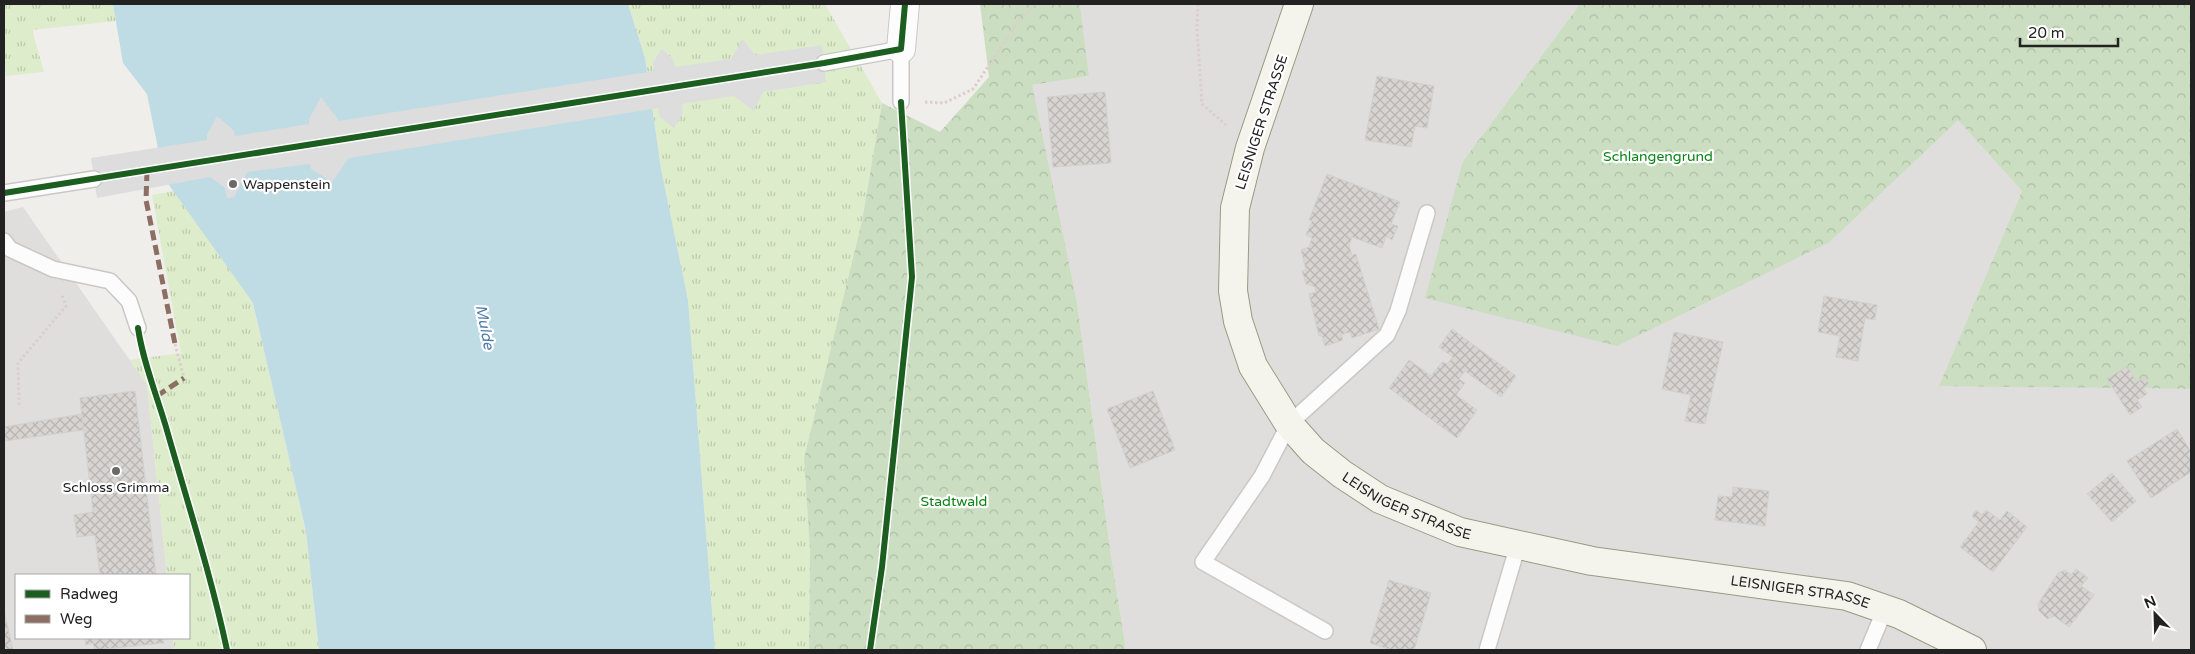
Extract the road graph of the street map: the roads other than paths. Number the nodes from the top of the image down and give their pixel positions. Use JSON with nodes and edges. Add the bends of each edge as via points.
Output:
{"nodes":[{"id":1,"x":905,"y":4,"type":"edge"},
{"id":2,"x":1299,"y":4,"type":"edge"},
{"id":3,"x":901,"y":49,"type":"junction"},
{"id":4,"x":824,"y":64,"type":"dead end"},
{"id":5,"x":901,"y":102,"type":"road end"},
{"id":6,"x":94,"y":179,"type":"dead end"},
{"id":7,"x":4,"y":193,"type":"edge"},
{"id":8,"x":1427,"y":213,"type":"dead end"},
{"id":9,"x":4,"y":241,"type":"edge"},
{"id":10,"x":138,"y":328,"type":"dead end"},
{"id":11,"x":1289,"y":424,"type":"junction"},
{"id":12,"x":1518,"y":545,"type":"junction"},
{"id":13,"x":1885,"y":609,"type":"junction"},
{"id":14,"x":1326,"y":631,"type":"dead end"},
{"id":15,"x":1487,"y":650,"type":"edge"},
{"id":16,"x":1868,"y":650,"type":"edge"},
{"id":17,"x":1972,"y":650,"type":"edge"}],
"edges":[{"from":1,"to":3,"type":"street"},
{"from":2,"to":11,"type":"main road","name":"LEISNIGER STRASSE","via":[[1250,148],[1235,208],[1233,291],[1252,366]]},
{"from":3,"to":4,"type":"lane"},
{"from":3,"to":5,"type":"lane"},
{"from":6,"to":7,"type":"lane"},
{"from":8,"to":11,"type":"lane","via":[[1398,311],[1386,335]]},
{"from":9,"to":10,"type":"lane","via":[[10,249],[53,269],[110,281],[129,301]]},
{"from":11,"to":12,"type":"main road","name":"LEISNIGER STRASSE","via":[[1313,451],[1380,499],[1460,532]]},
{"from":11,"to":14,"type":"lane","via":[[1262,476],[1203,562]]},
{"from":12,"to":13,"type":"main road","name":"LEISNIGER STRASSE","via":[[1592,562],[1847,596]]},
{"from":12,"to":15,"type":"lane"},
{"from":13,"to":16,"type":"lane"},
{"from":13,"to":17,"type":"main road","name":"LEISNIGER STRASSE"}]}
